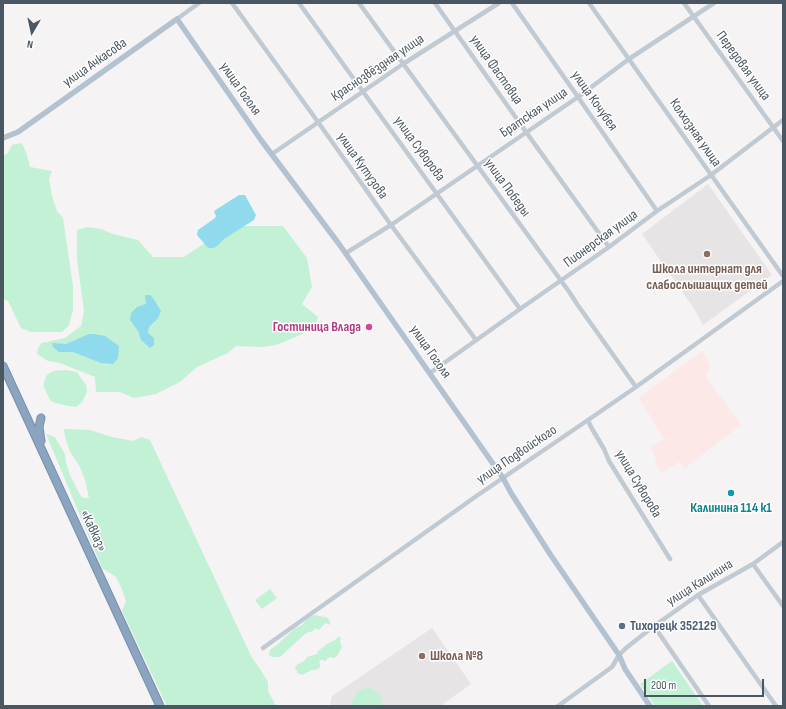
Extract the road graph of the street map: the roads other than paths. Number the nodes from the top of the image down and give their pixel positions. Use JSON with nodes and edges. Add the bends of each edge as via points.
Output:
{"nodes":[{"id":1,"x":199,"y":3,"type":"edge"},
{"id":2,"x":232,"y":3,"type":"edge"},
{"id":3,"x":299,"y":3,"type":"edge"},
{"id":4,"x":359,"y":3,"type":"edge"},
{"id":5,"x":435,"y":3,"type":"edge"},
{"id":6,"x":499,"y":3,"type":"edge"},
{"id":7,"x":512,"y":3,"type":"edge"},
{"id":8,"x":589,"y":3,"type":"edge"},
{"id":9,"x":684,"y":3,"type":"edge"},
{"id":10,"x":714,"y":3,"type":"edge"},
{"id":11,"x":694,"y":16,"type":"junction"},
{"id":12,"x":177,"y":19,"type":"junction"},
{"id":13,"x":455,"y":31,"type":"junction"},
{"id":14,"x":629,"y":59,"type":"junction"},
{"id":15,"x":403,"y":64,"type":"junction"},
{"id":16,"x":363,"y":92,"type":"junction"},
{"id":17,"x":578,"y":97,"type":"junction"},
{"id":18,"x":783,"y":120,"type":"edge"},
{"id":19,"x":318,"y":122,"type":"junction"},
{"id":20,"x":773,"y":127,"type":"junction"},
{"id":21,"x":526,"y":132,"type":"junction"},
{"id":22,"x":3,"y":138,"type":"edge"},
{"id":23,"x":783,"y":141,"type":"edge"},
{"id":24,"x":272,"y":154,"type":"junction"},
{"id":25,"x":477,"y":166,"type":"junction"},
{"id":26,"x":711,"y":175,"type":"junction"},
{"id":27,"x":437,"y":193,"type":"junction"},
{"id":28,"x":657,"y":211,"type":"junction"},
{"id":29,"x":391,"y":225,"type":"junction"},
{"id":30,"x":609,"y":247,"type":"junction"},
{"id":31,"x":346,"y":253,"type":"junction"},
{"id":32,"x":783,"y":276,"type":"edge"},
{"id":33,"x":561,"y":281,"type":"junction"},
{"id":34,"x":783,"y":282,"type":"edge"},
{"id":35,"x":520,"y":309,"type":"junction"},
{"id":36,"x":476,"y":340,"type":"junction"},
{"id":37,"x":3,"y":366,"type":"edge"},
{"id":38,"x":430,"y":373,"type":"junction"},
{"id":39,"x":636,"y":386,"type":"junction"},
{"id":40,"x":41,"y":418,"type":"dead end"},
{"id":41,"x":588,"y":420,"type":"junction"},
{"id":42,"x":42,"y":451,"type":"junction"},
{"id":43,"x":503,"y":478,"type":"junction"},
{"id":44,"x":783,"y":542,"type":"edge"},
{"id":45,"x":670,"y":559,"type":"dead end"},
{"id":46,"x":753,"y":564,"type":"junction"},
{"id":47,"x":698,"y":596,"type":"junction"},
{"id":48,"x":783,"y":606,"type":"edge"},
{"id":49,"x":654,"y":626,"type":"junction"},
{"id":50,"x":263,"y":648,"type":"dead end"},
{"id":51,"x":619,"y":655,"type":"junction"},
{"id":52,"x":160,"y":706,"type":"edge"},
{"id":53,"x":558,"y":706,"type":"edge"},
{"id":54,"x":650,"y":706,"type":"edge"},
{"id":55,"x":709,"y":706,"type":"edge"},
{"id":56,"x":776,"y":706,"type":"edge"}],
"edges":[{"from":1,"to":12,"type":"street","name":"улица Ачкасова"},
{"from":2,"to":19,"type":"street","name":"улица Кутузова"},
{"from":3,"to":16,"type":"street","name":"улица Суворова"},
{"from":4,"to":15,"type":"street","name":"улица Победы"},
{"from":5,"to":13,"type":"street","name":"улица Фастовца"},
{"from":6,"to":13,"type":"street","name":"Краснозвёздная улица"},
{"from":7,"to":17,"type":"street","name":"улица Кочубея"},
{"from":8,"to":14,"type":"street","name":"Колхозная улица"},
{"from":9,"to":11,"type":"street","name":"Передовая улица"},
{"from":10,"to":11,"type":"street","name":"Братская улица"},
{"from":11,"to":14,"type":"street","name":"Братская улица"},
{"from":11,"to":20,"type":"street","name":"Передовая улица"},
{"from":12,"to":22,"type":"main road","name":"улица Ачкасова","via":[[18,132]]},
{"from":12,"to":24,"type":"main road","name":"улица Гоголя"},
{"from":13,"to":15,"type":"street","name":"Краснозвёздная улица"},
{"from":13,"to":21,"type":"street","name":"улица Фастовца"},
{"from":14,"to":17,"type":"street","name":"Братская улица"},
{"from":14,"to":26,"type":"street","name":"Колхозная улица"},
{"from":15,"to":16,"type":"street","name":"Краснозвёздная улица"},
{"from":15,"to":25,"type":"street","name":"улица Победы"},
{"from":16,"to":19,"type":"street","name":"Краснозвёздная улица"},
{"from":16,"to":27,"type":"street","name":"улица Суворова"},
{"from":17,"to":21,"type":"street","name":"Братская улица"},
{"from":17,"to":28,"type":"street","name":"улица Кочубея"},
{"from":18,"to":20,"type":"street","name":"Пионерская улица"},
{"from":19,"to":24,"type":"street","name":"Краснозвёздная улица"},
{"from":19,"to":29,"type":"street","name":"улица Кутузова"},
{"from":20,"to":23,"type":"street","name":"Передовая улица"},
{"from":20,"to":26,"type":"street","name":"Пионерская улица"},
{"from":21,"to":25,"type":"street","name":"Братская улица"},
{"from":21,"to":30,"type":"street","name":"улица Фастовца"},
{"from":24,"to":31,"type":"main road","name":"улица Гоголя"},
{"from":25,"to":27,"type":"street","name":"Братская улица"},
{"from":25,"to":33,"type":"street","name":"улица Победы"},
{"from":26,"to":28,"type":"street","name":"Пионерская улица"},
{"from":26,"to":32,"type":"street","name":"Колхозная улица"},
{"from":27,"to":29,"type":"street","name":"Братская улица"},
{"from":27,"to":35,"type":"street","name":"улица Суворова"},
{"from":28,"to":30,"type":"street","name":"Пионерская улица"},
{"from":29,"to":31,"type":"street","name":"Братская улица"},
{"from":29,"to":36,"type":"street","name":"улица Кутузова"},
{"from":30,"to":33,"type":"street","name":"Пионерская улица"},
{"from":31,"to":38,"type":"main road","name":"улица Гоголя"},
{"from":33,"to":35,"type":"street","name":"Пионерская улица"},
{"from":33,"to":39,"type":"street","name":"улица Победы"},
{"from":34,"to":39,"type":"street","name":"улица Подвойского"},
{"from":35,"to":36,"type":"street","name":"Пионерская улица"},
{"from":36,"to":38,"type":"street","name":"Пионерская улица"},
{"from":37,"to":42,"type":"highway","name":"«Кавказ»"},
{"from":38,"to":43,"type":"main road","name":"улица Гоголя"},
{"from":39,"to":41,"type":"street","name":"улица Подвойского"},
{"from":40,"to":42,"type":"highway","via":[[39,427]]},
{"from":41,"to":43,"type":"street","name":"улица Подвойского"},
{"from":41,"to":45,"type":"street","name":"улица Суворова"},
{"from":42,"to":52,"type":"highway","name":"«Кавказ»"},
{"from":43,"to":50,"type":"street","name":"улица Подвойского"},
{"from":43,"to":51,"type":"main road","name":"улица Гоголя","via":[[550,554]]},
{"from":44,"to":46,"type":"street","name":"улица Калинина"},
{"from":46,"to":47,"type":"street","name":"улица Калинина"},
{"from":46,"to":48,"type":"street"},
{"from":47,"to":49,"type":"street","name":"улица Калинина"},
{"from":47,"to":56,"type":"street"},
{"from":49,"to":51,"type":"street","name":"улица Калинина"},
{"from":49,"to":55,"type":"street"},
{"from":51,"to":53,"type":"street","name":"улица Калинина","via":[[612,667]]},
{"from":51,"to":54,"type":"main road","name":"улица Гоголя","via":[[625,669]]}]}
